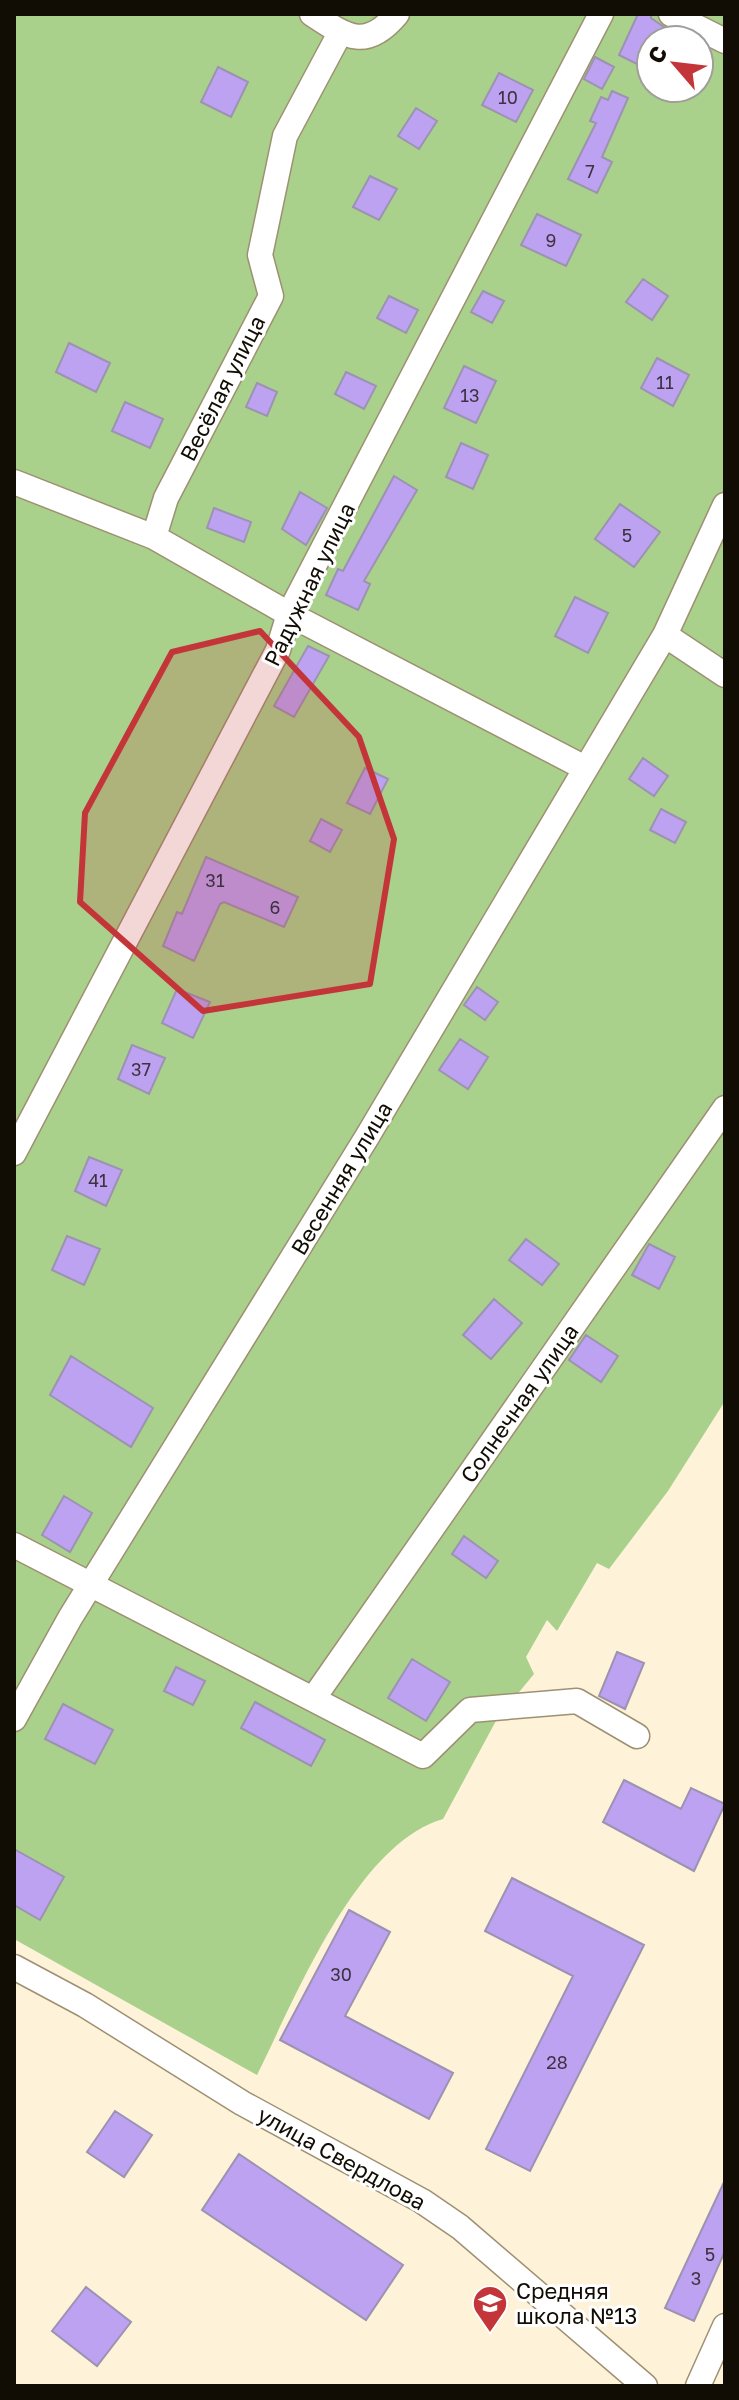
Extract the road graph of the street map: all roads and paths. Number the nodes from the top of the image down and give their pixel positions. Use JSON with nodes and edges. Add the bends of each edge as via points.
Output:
{"nodes":[{"id":1,"x":312,"y":14,"type":"edge"},
{"id":2,"x":397,"y":14,"type":"edge"},
{"id":3,"x":601,"y":14,"type":"edge"},
{"id":4,"x":671,"y":14,"type":"edge"},
{"id":5,"x":340,"y":33,"type":"junction"},
{"id":6,"x":725,"y":41,"type":"edge"},
{"id":7,"x":14,"y":482,"type":"edge"},
{"id":8,"x":725,"y":505,"type":"edge"},
{"id":9,"x":154,"y":537,"type":"junction"},
{"id":10,"x":289,"y":614,"type":"junction"},
{"id":11,"x":665,"y":635,"type":"junction"},
{"id":12,"x":725,"y":675,"type":"edge"},
{"id":13,"x":585,"y":768,"type":"junction"},
{"id":14,"x":725,"y":1108,"type":"edge"},
{"id":15,"x":14,"y":1153,"type":"edge"},
{"id":16,"x":14,"y":1545,"type":"edge"},
{"id":17,"x":92,"y":1582,"type":"junction"},
{"id":18,"x":313,"y":1699,"type":"junction"},
{"id":19,"x":14,"y":1719,"type":"edge"},
{"id":20,"x":637,"y":1736,"type":"dead end"},
{"id":21,"x":14,"y":1967,"type":"edge"},
{"id":22,"x":725,"y":2326,"type":"edge"},
{"id":23,"x":645,"y":2386,"type":"edge"},
{"id":24,"x":698,"y":2386,"type":"edge"}],
"edges":[{"from":1,"to":5,"type":"street"},
{"from":2,"to":5,"type":"street","via":[[383,32],[363,39]]},
{"from":3,"to":10,"type":"street","name":"Радужная улица"},
{"from":4,"to":6,"type":"street"},
{"from":5,"to":9,"type":"street","name":"Весёлая улица","via":[[285,136],[260,255],[271,296],[166,498]]},
{"from":7,"to":9,"type":"street"},
{"from":8,"to":11,"type":"street","name":"Весенняя улица"},
{"from":9,"to":10,"type":"street"},
{"from":10,"to":13,"type":"street"},
{"from":10,"to":15,"type":"street","name":"Радужная улица","via":[[278,650]]},
{"from":11,"to":12,"type":"street"},
{"from":11,"to":13,"type":"street","name":"Весенняя улица"},
{"from":13,"to":17,"type":"street","name":"Весенняя улица","via":[[358,1151]]},
{"from":14,"to":18,"type":"street","name":"Солнечная улица"},
{"from":16,"to":17,"type":"street"},
{"from":17,"to":18,"type":"street"},
{"from":17,"to":19,"type":"street","name":"Весенняя улица"},
{"from":18,"to":20,"type":"street","via":[[423,1756],[470,1710],[577,1701]]},
{"from":21,"to":23,"type":"street","name":"улица Свердлова","via":[[242,2103],[422,2201],[460,2227]]},
{"from":22,"to":24,"type":"street"}]}
